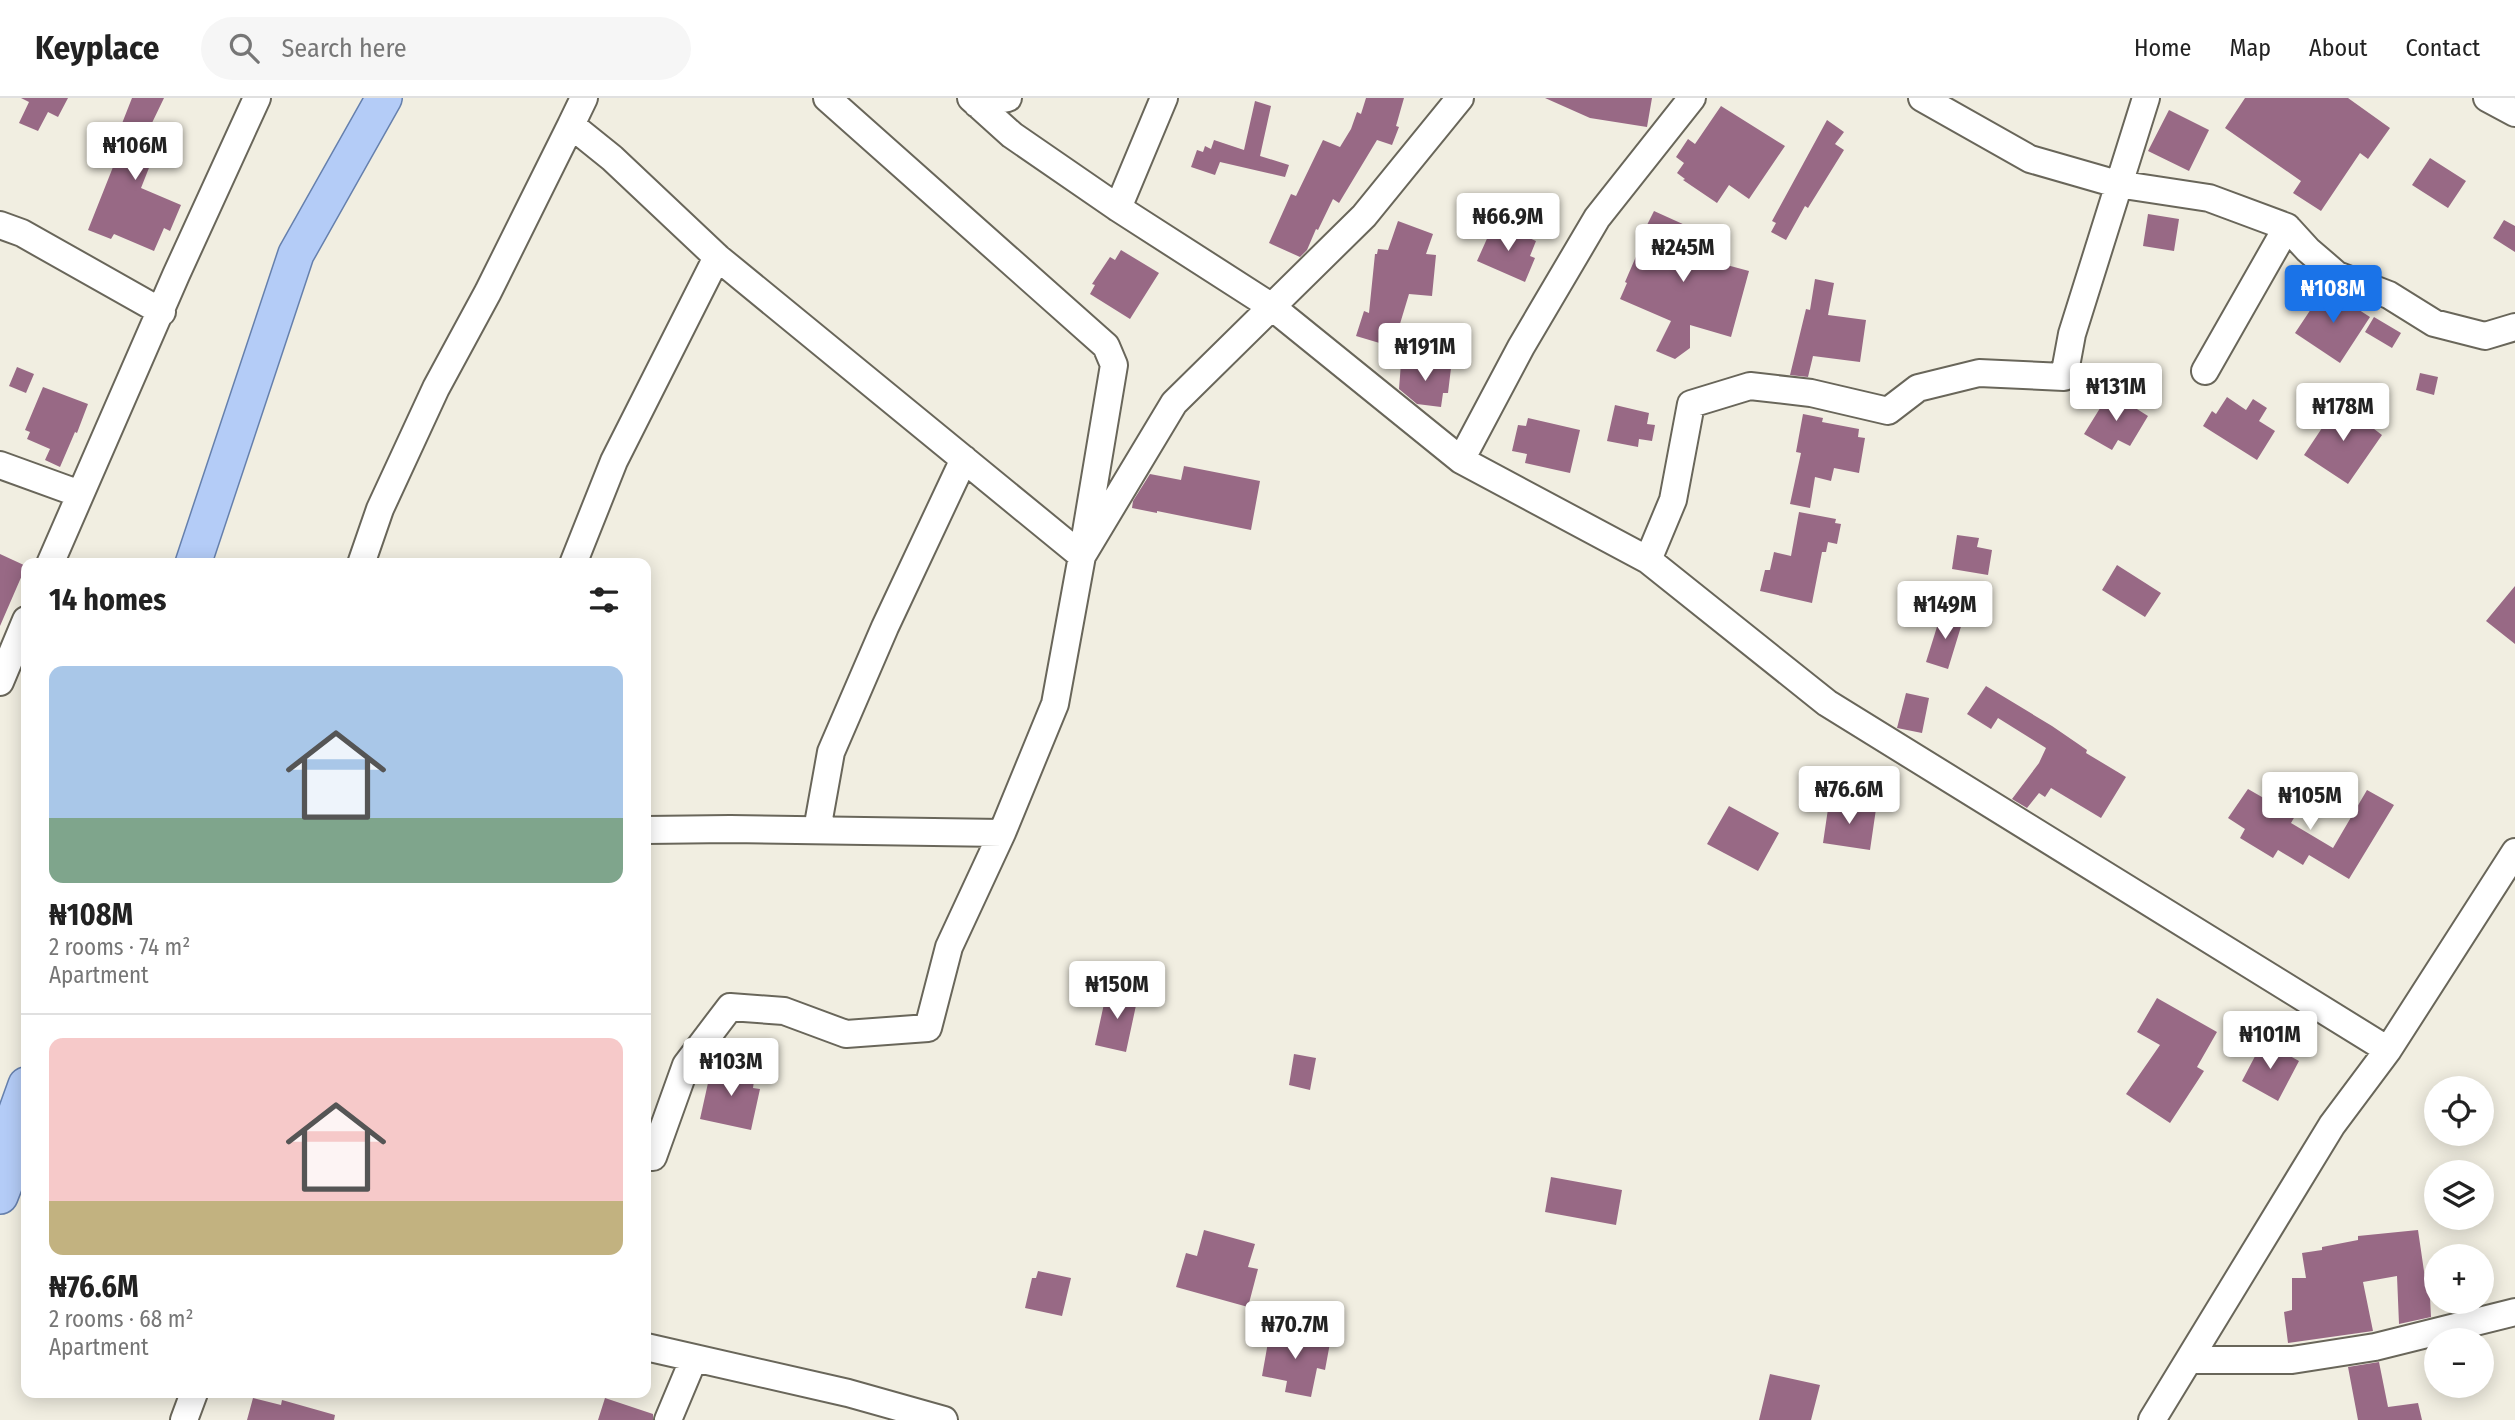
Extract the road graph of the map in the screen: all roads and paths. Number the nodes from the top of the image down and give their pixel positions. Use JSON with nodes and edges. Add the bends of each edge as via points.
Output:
{"nodes":[{"id":1,"x":384,"y":98,"type":"edge"},
{"id":2,"x":401,"y":98,"type":"edge"},
{"id":3,"x":584,"y":98,"type":"edge"},
{"id":4,"x":827,"y":98,"type":"edge"},
{"id":5,"x":1008,"y":98,"type":"edge"},
{"id":6,"x":1164,"y":98,"type":"edge"},
{"id":7,"x":1692,"y":98,"type":"edge"},
{"id":8,"x":1922,"y":98,"type":"edge"},
{"id":9,"x":2146,"y":98,"type":"edge"},
{"id":10,"x":2487,"y":98,"type":"edge"},
{"id":11,"x":254,"y":99,"type":"edge"},
{"id":12,"x":1454,"y":99,"type":"edge"},
{"id":13,"x":974,"y":101,"type":"edge"},
{"id":14,"x":2515,"y":113,"type":"edge"},
{"id":15,"x":571,"y":125,"type":"junction"},
{"id":16,"x":2117,"y":184,"type":"junction"},
{"id":17,"x":1118,"y":208,"type":"junction"},
{"id":18,"x":0,"y":225,"type":"edge"},
{"id":19,"x":2287,"y":227,"type":"junction"},
{"id":20,"x":716,"y":257,"type":"junction"},
{"id":21,"x":1272,"y":307,"type":"junction"},
{"id":22,"x":162,"y":312,"type":"junction"},
{"id":23,"x":2514,"y":327,"type":"edge"},
{"id":24,"x":2205,"y":371,"type":"dead end"},
{"id":25,"x":964,"y":459,"type":"junction"},
{"id":26,"x":1461,"y":460,"type":"junction"},
{"id":27,"x":0,"y":465,"type":"edge"},
{"id":28,"x":80,"y":494,"type":"junction"},
{"id":29,"x":1082,"y":556,"type":"junction"},
{"id":30,"x":53,"y":558,"type":"edge"},
{"id":31,"x":195,"y":558,"type":"edge"},
{"id":32,"x":215,"y":558,"type":"edge"},
{"id":33,"x":363,"y":558,"type":"edge"},
{"id":34,"x":575,"y":558,"type":"edge"},
{"id":35,"x":1648,"y":560,"type":"junction"},
{"id":36,"x":21,"y":632,"type":"edge"},
{"id":37,"x":0,"y":682,"type":"edge"},
{"id":38,"x":651,"y":830,"type":"edge"},
{"id":39,"x":817,"y":830,"type":"junction"},
{"id":40,"x":1002,"y":833,"type":"junction"},
{"id":41,"x":2515,"y":852,"type":"edge"},
{"id":42,"x":2388,"y":1051,"type":"junction"},
{"id":43,"x":21,"y":1113,"type":"edge"},
{"id":44,"x":16,"y":1141,"type":"edge"},
{"id":45,"x":651,"y":1157,"type":"edge"},
{"id":46,"x":0,"y":1196,"type":"edge"},
{"id":47,"x":2515,"y":1312,"type":"edge"},
{"id":48,"x":651,"y":1348,"type":"edge"},
{"id":49,"x":694,"y":1358,"type":"junction"},
{"id":50,"x":2189,"y":1360,"type":"junction"},
{"id":51,"x":192,"y":1398,"type":"edge"},
{"id":52,"x":184,"y":1420,"type":"edge"},
{"id":53,"x":668,"y":1420,"type":"edge"},
{"id":54,"x":944,"y":1420,"type":"edge"},
{"id":55,"x":2152,"y":1420,"type":"edge"}],
"edges":[{"from":1,"to":31,"type":"main road","via":[[296,254]]},
{"from":2,"to":32,"type":"main road","via":[[323,244]]},
{"from":3,"to":15,"type":"street"},
{"from":4,"to":29,"type":"street","via":[[1106,346],[1114,365]]},
{"from":5,"to":13,"type":"street"},
{"from":6,"to":17,"type":"street"},
{"from":7,"to":26,"type":"street","via":[[1597,218],[1521,346]]},
{"from":8,"to":16,"type":"street","via":[[2030,159]]},
{"from":9,"to":16,"type":"street"},
{"from":10,"to":14,"type":"street"},
{"from":11,"to":22,"type":"street"},
{"from":12,"to":21,"type":"street","via":[[1364,216]]},
{"from":13,"to":17,"type":"street","via":[[1012,135]]},
{"from":15,"to":20,"type":"street"},
{"from":15,"to":33,"type":"street","via":[[436,388],[380,509]]},
{"from":16,"to":19,"type":"street","via":[[2209,198]]},
{"from":16,"to":35,"type":"street","via":[[2072,334],[2064,377],[1979,373],[1918,388],[1888,411],[1811,393],[1750,386],[1691,404],[1673,500]]},
{"from":17,"to":21,"type":"street"},
{"from":18,"to":22,"type":"street"},
{"from":19,"to":23,"type":"street","via":[[2337,275],[2389,295],[2434,323],[2485,336]]},
{"from":19,"to":24,"type":"street"},
{"from":20,"to":25,"type":"street"},
{"from":20,"to":34,"type":"street","via":[[614,461]]},
{"from":21,"to":26,"type":"street"},
{"from":21,"to":29,"type":"street","via":[[1174,403]]},
{"from":22,"to":28,"type":"street"},
{"from":25,"to":29,"type":"street"},
{"from":25,"to":39,"type":"street","via":[[831,752]]},
{"from":26,"to":35,"type":"street"},
{"from":27,"to":28,"type":"street"},
{"from":28,"to":30,"type":"street"},
{"from":29,"to":40,"type":"street","via":[[1055,704]]},
{"from":35,"to":42,"type":"street","via":[[1827,703]]},
{"from":36,"to":37,"type":"street"},
{"from":38,"to":39,"type":"street"},
{"from":39,"to":40,"type":"street"},
{"from":40,"to":45,"type":"street","via":[[949,947],[928,1028],[846,1034],[784,1011],[730,1007],[686,1065]]},
{"from":41,"to":42,"type":"street"},
{"from":42,"to":50,"type":"street","via":[[2332,1125]]},
{"from":43,"to":44,"type":"main road"},
{"from":44,"to":46,"type":"main road"},
{"from":47,"to":50,"type":"street","via":[[2375,1347],[2292,1360]]},
{"from":48,"to":49,"type":"street"},
{"from":49,"to":53,"type":"street"},
{"from":49,"to":54,"type":"street"},
{"from":50,"to":55,"type":"street"},
{"from":51,"to":52,"type":"street"}]}
